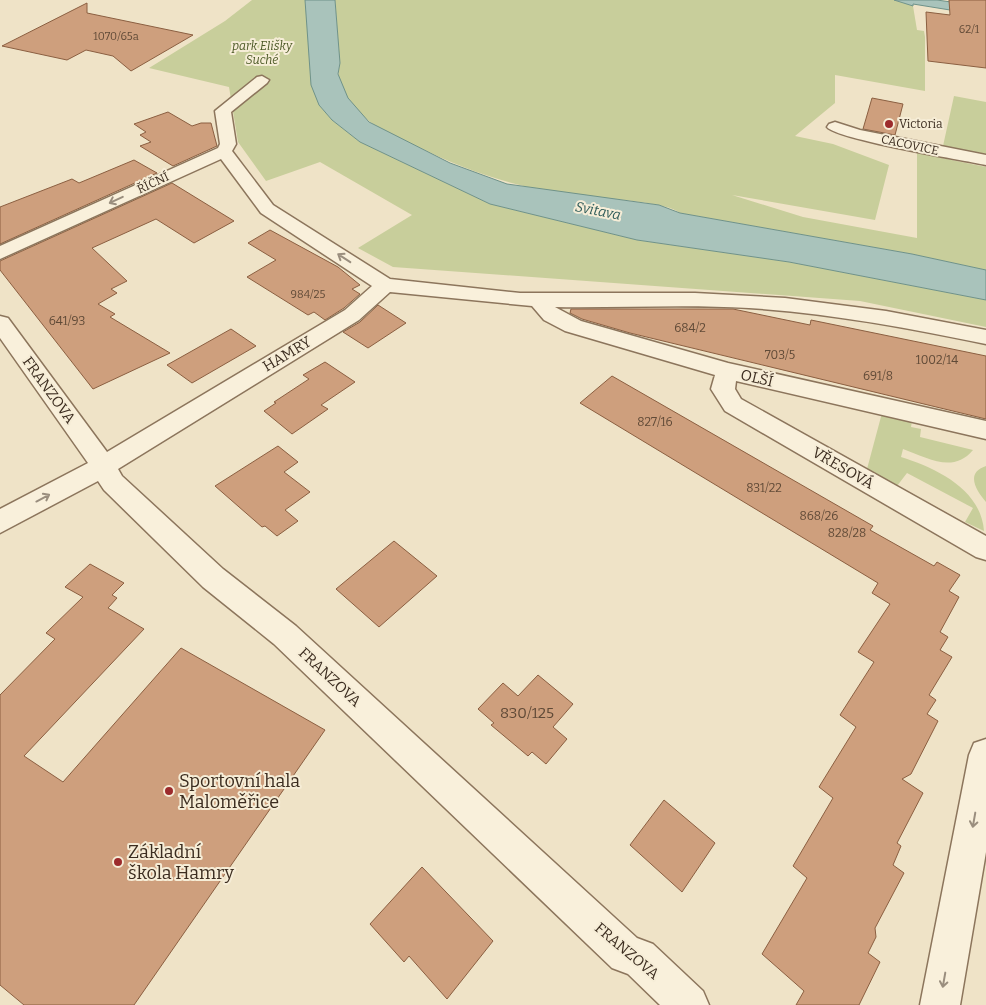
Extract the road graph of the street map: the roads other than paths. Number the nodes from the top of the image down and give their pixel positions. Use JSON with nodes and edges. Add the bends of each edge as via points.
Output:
{"nodes":[{"id":1,"x":262,"y":80,"type":"dead end"},
{"id":2,"x":835,"y":127,"type":"dead end"},
{"id":3,"x":224,"y":151,"type":"junction"},
{"id":4,"x":986,"y":160,"type":"edge"},
{"id":5,"x":0,"y":253,"type":"edge"},
{"id":6,"x":385,"y":285,"type":"junction"},
{"id":7,"x":538,"y":300,"type":"junction"},
{"id":8,"x":0,"y":323,"type":"edge"},
{"id":9,"x":986,"y":337,"type":"edge"},
{"id":10,"x":727,"y":371,"type":"junction"},
{"id":11,"x":986,"y":430,"type":"edge"},
{"id":12,"x":102,"y":467,"type":"junction"},
{"id":13,"x":0,"y":522,"type":"edge"},
{"id":14,"x":986,"y":549,"type":"edge"},
{"id":15,"x":986,"y":755,"type":"edge"},
{"id":16,"x":689,"y":1005,"type":"edge"},
{"id":17,"x":940,"y":1005,"type":"edge"}],
"edges":[{"from":1,"to":3,"type":"street","via":[[223,111],[228,144]]},
{"from":2,"to":4,"type":"street","name":"CACOVICE"},
{"from":3,"to":5,"type":"street","name":"ŘÍČNÍ","one_way":true},
{"from":6,"to":3,"type":"street","one_way":true,"via":[[268,209]]},
{"from":6,"to":7,"type":"street","via":[[422,286]]},
{"from":6,"to":12,"type":"street","name":"HAMRY","via":[[352,315]]},
{"from":7,"to":9,"type":"street","via":[[717,300],[829,308]]},
{"from":7,"to":10,"type":"street","name":"OLŠÍ","via":[[551,315],[564,322]]},
{"from":8,"to":12,"type":"street","name":"FRANZOVA","via":[[87,441]]},
{"from":10,"to":11,"type":"street","name":"OLŠÍ"},
{"from":10,"to":14,"type":"street","name":"VŘESOVÁ","via":[[723,389],[733,405]]},
{"from":13,"to":12,"type":"street","name":"HAMRY","one_way":true},
{"from":12,"to":16,"type":"street","name":"FRANZOVA","via":[[180,549],[248,608],[285,635],[626,954],[639,958]]},
{"from":15,"to":17,"type":"street","one_way":true}]}
